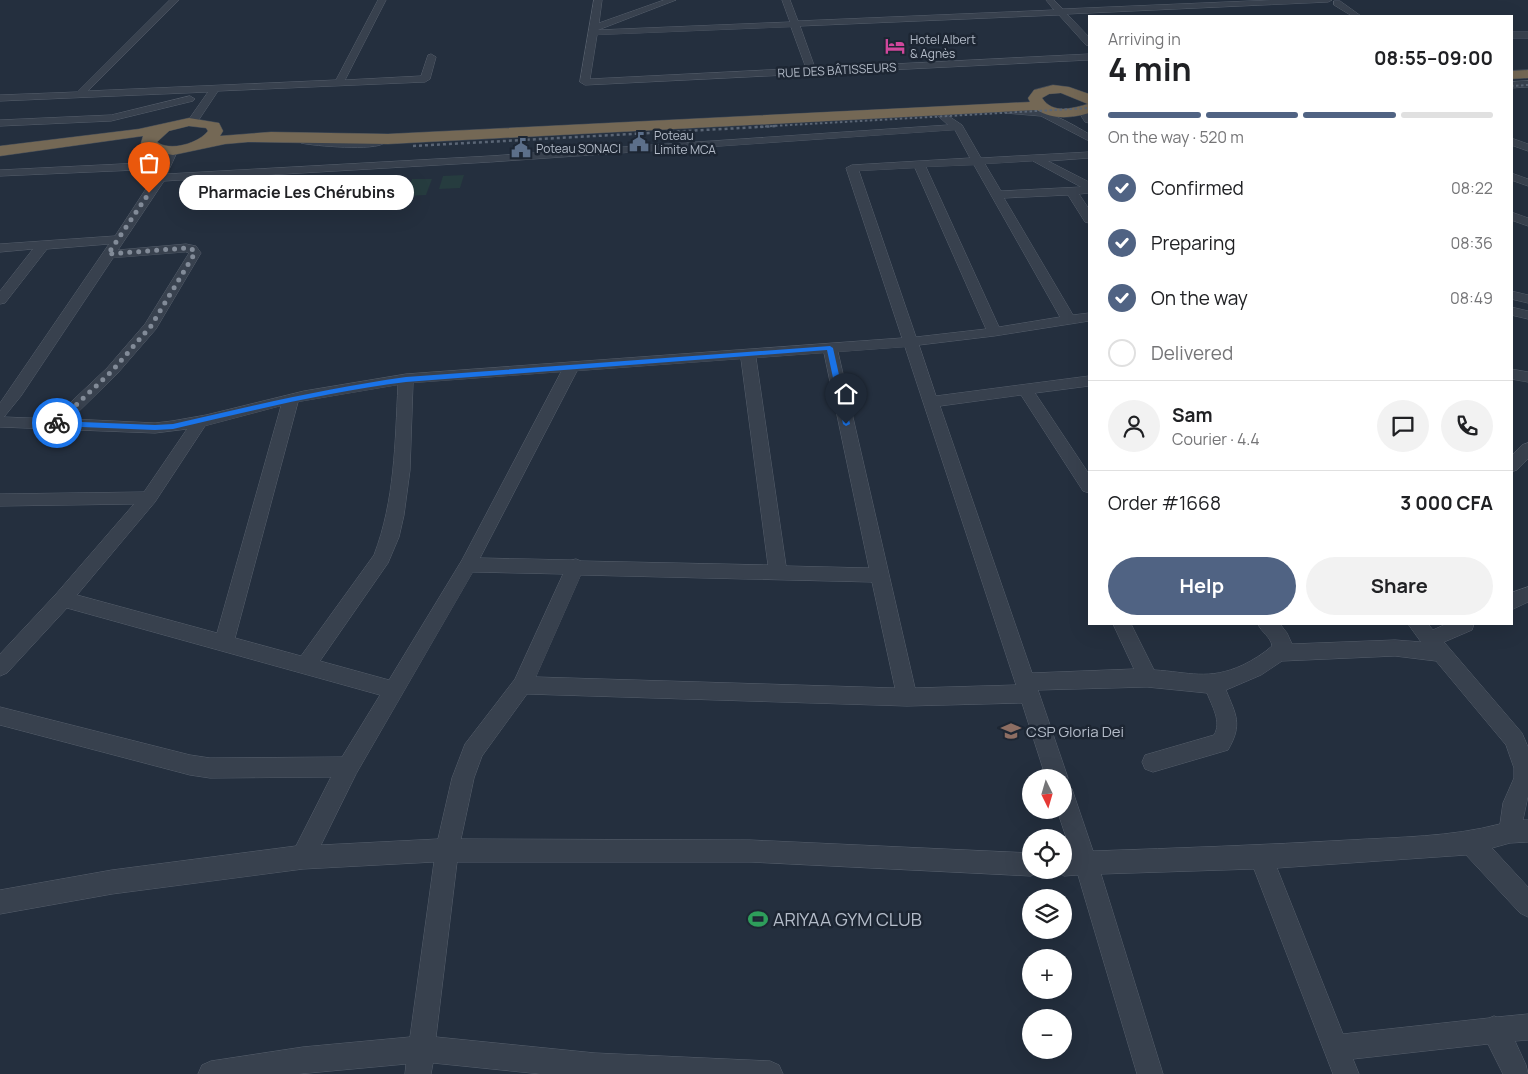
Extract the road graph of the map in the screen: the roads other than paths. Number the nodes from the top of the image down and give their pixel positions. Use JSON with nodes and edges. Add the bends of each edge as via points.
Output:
{"nodes":[{"id":1,"x":175,"y":0,"type":"edge"},
{"id":2,"x":382,"y":0,"type":"edge"},
{"id":3,"x":598,"y":0,"type":"edge"},
{"id":4,"x":642,"y":0,"type":"edge"},
{"id":5,"x":672,"y":0,"type":"edge"},
{"id":6,"x":786,"y":0,"type":"edge"},
{"id":7,"x":1050,"y":0,"type":"edge"},
{"id":8,"x":1328,"y":0,"type":"edge"},
{"id":9,"x":1337,"y":2,"type":"dead end"},
{"id":10,"x":643,"y":10,"type":"junction"},
{"id":11,"x":1194,"y":10,"type":"dead end"},
{"id":12,"x":1062,"y":13,"type":"junction"},
{"id":13,"x":1200,"y":15,"type":"edge"},
{"id":14,"x":1356,"y":15,"type":"edge"},
{"id":15,"x":795,"y":24,"type":"junction"},
{"id":16,"x":593,"y":31,"type":"junction"},
{"id":17,"x":1528,"y":34,"type":"edge"},
{"id":18,"x":1513,"y":35,"type":"edge"},
{"id":19,"x":1088,"y":42,"type":"edge"},
{"id":20,"x":431,"y":57,"type":"dead end"},
{"id":21,"x":1088,"y":57,"type":"edge"},
{"id":22,"x":812,"y":71,"type":"junction"},
{"id":23,"x":1528,"y":74,"type":"edge"},
{"id":24,"x":1513,"y":75,"type":"edge"},
{"id":25,"x":1528,"y":80,"type":"edge"},
{"id":26,"x":1513,"y":81,"type":"edge"},
{"id":27,"x":339,"y":83,"type":"junction"},
{"id":28,"x":1528,"y":84,"type":"edge"},
{"id":29,"x":1513,"y":85,"type":"edge"},
{"id":30,"x":215,"y":89,"type":"junction"},
{"id":31,"x":1528,"y":90,"type":"edge"},
{"id":32,"x":1513,"y":91,"type":"edge"},
{"id":33,"x":80,"y":94,"type":"junction"},
{"id":34,"x":0,"y":98,"type":"edge"},
{"id":35,"x":208,"y":99,"type":"junction"},
{"id":36,"x":1038,"y":101,"type":"junction"},
{"id":37,"x":1086,"y":105,"type":"edge"},
{"id":38,"x":1057,"y":112,"type":"junction"},
{"id":39,"x":941,"y":114,"type":"junction"},
{"id":40,"x":192,"y":122,"type":"junction"},
{"id":41,"x":0,"y":123,"type":"edge"},
{"id":42,"x":210,"y":124,"type":"junction"},
{"id":43,"x":958,"y":127,"type":"junction"},
{"id":44,"x":163,"y":129,"type":"junction"},
{"id":45,"x":1088,"y":132,"type":"edge"},
{"id":46,"x":1088,"y":137,"type":"edge"},
{"id":47,"x":208,"y":142,"type":"junction"},
{"id":48,"x":149,"y":143,"type":"junction"},
{"id":49,"x":1513,"y":143,"type":"edge"},
{"id":50,"x":1528,"y":148,"type":"edge"},
{"id":51,"x":173,"y":150,"type":"junction"},
{"id":52,"x":0,"y":151,"type":"edge"},
{"id":53,"x":1088,"y":155,"type":"edge"},
{"id":54,"x":0,"y":158,"type":"edge"},
{"id":55,"x":1035,"y":158,"type":"junction"},
{"id":56,"x":978,"y":161,"type":"junction"},
{"id":57,"x":165,"y":164,"type":"junction"},
{"id":58,"x":919,"y":164,"type":"junction"},
{"id":59,"x":0,"y":173,"type":"edge"},
{"id":60,"x":1513,"y":177,"type":"edge"},
{"id":61,"x":160,"y":178,"type":"junction"},
{"id":62,"x":1528,"y":182,"type":"edge"},
{"id":63,"x":1088,"y":187,"type":"edge"},
{"id":64,"x":1088,"y":188,"type":"edge"},
{"id":65,"x":1071,"y":191,"type":"junction"},
{"id":66,"x":997,"y":195,"type":"junction"},
{"id":67,"x":1088,"y":217,"type":"edge"},
{"id":68,"x":1513,"y":217,"type":"edge"},
{"id":69,"x":1528,"y":222,"type":"edge"},
{"id":70,"x":117,"y":240,"type":"junction"},
{"id":71,"x":43,"y":245,"type":"junction"},
{"id":72,"x":0,"y":248,"type":"edge"},
{"id":73,"x":108,"y":254,"type":"junction"},
{"id":74,"x":1513,"y":288,"type":"edge"},
{"id":75,"x":1528,"y":292,"type":"edge"},
{"id":76,"x":1513,"y":295,"type":"edge"},
{"id":77,"x":1528,"y":299,"type":"edge"},
{"id":78,"x":0,"y":300,"type":"edge"},
{"id":79,"x":1513,"y":304,"type":"edge"},
{"id":80,"x":1528,"y":308,"type":"edge"},
{"id":81,"x":1513,"y":311,"type":"edge"},
{"id":82,"x":1528,"y":315,"type":"edge"},
{"id":83,"x":1088,"y":317,"type":"edge"},
{"id":84,"x":1069,"y":320,"type":"junction"},
{"id":85,"x":994,"y":332,"type":"junction"},
{"id":86,"x":910,"y":342,"type":"junction"},
{"id":87,"x":830,"y":348,"type":"junction"},
{"id":88,"x":748,"y":354,"type":"junction"},
{"id":89,"x":571,"y":368,"type":"junction"},
{"id":90,"x":1513,"y":374,"type":"edge"},
{"id":91,"x":1528,"y":377,"type":"edge"},
{"id":92,"x":406,"y":380,"type":"junction"},
{"id":93,"x":1088,"y":381,"type":"edge"},
{"id":94,"x":1025,"y":390,"type":"junction"},
{"id":95,"x":291,"y":399,"type":"junction"},
{"id":96,"x":931,"y":402,"type":"junction"},
{"id":97,"x":0,"y":413,"type":"edge"},
{"id":98,"x":0,"y":422,"type":"edge"},
{"id":99,"x":200,"y":422,"type":"junction"},
{"id":100,"x":56,"y":424,"type":"junction"},
{"id":101,"x":1528,"y":449,"type":"edge"},
{"id":102,"x":1088,"y":459,"type":"edge"},
{"id":103,"x":1072,"y":462,"type":"junction"},
{"id":104,"x":1513,"y":464,"type":"edge"},
{"id":105,"x":1088,"y":486,"type":"edge"},
{"id":106,"x":149,"y":498,"type":"junction"},
{"id":107,"x":0,"y":500,"type":"edge"},
{"id":108,"x":468,"y":564,"type":"junction"},
{"id":109,"x":576,"y":566,"type":"junction"},
{"id":110,"x":778,"y":572,"type":"junction"},
{"id":111,"x":880,"y":575,"type":"junction"},
{"id":112,"x":1528,"y":594,"type":"edge"},
{"id":113,"x":63,"y":598,"type":"junction"},
{"id":114,"x":1513,"y":601,"type":"edge"},
{"id":115,"x":1122,"y":625,"type":"edge"},
{"id":116,"x":1268,"y":625,"type":"edge"},
{"id":117,"x":1418,"y":625,"type":"edge"},
{"id":118,"x":1464,"y":625,"type":"edge"},
{"id":119,"x":224,"y":643,"type":"junction"},
{"id":120,"x":1438,"y":646,"type":"junction"},
{"id":121,"x":1279,"y":653,"type":"junction"},
{"id":122,"x":306,"y":665,"type":"junction"},
{"id":123,"x":0,"y":667,"type":"edge"},
{"id":124,"x":1148,"y":678,"type":"junction"},
{"id":125,"x":1214,"y":684,"type":"junction"},
{"id":126,"x":522,"y":685,"type":"junction"},
{"id":127,"x":1027,"y":688,"type":"junction"},
{"id":128,"x":393,"y":690,"type":"junction"},
{"id":129,"x":907,"y":697,"type":"junction"},
{"id":130,"x":0,"y":716,"type":"edge"},
{"id":131,"x":1152,"y":762,"type":"dead end"},
{"id":132,"x":348,"y":767,"type":"junction"},
{"id":133,"x":1527,"y":768,"type":"edge"},
{"id":134,"x":1054,"y":769,"type":"edge"},
{"id":135,"x":1068,"y":819,"type":"edge"},
{"id":136,"x":1519,"y":831,"type":"edge"},
{"id":137,"x":1471,"y":843,"type":"junction"},
{"id":138,"x":447,"y":850,"type":"junction"},
{"id":139,"x":303,"y":857,"type":"junction"},
{"id":140,"x":1261,"y":858,"type":"junction"},
{"id":141,"x":1022,"y":864,"type":"edge"},
{"id":142,"x":1075,"y":864,"type":"edge"},
{"id":143,"x":0,"y":902,"type":"edge"},
{"id":144,"x":1528,"y":905,"type":"edge"},
{"id":145,"x":1528,"y":1027,"type":"edge"},
{"id":146,"x":1494,"y":1029,"type":"junction"},
{"id":147,"x":1335,"y":1048,"type":"junction"},
{"id":148,"x":419,"y":1062,"type":"edge"},
{"id":149,"x":595,"y":1070,"type":"edge"},
{"id":150,"x":211,"y":1074,"type":"edge"},
{"id":151,"x":770,"y":1074,"type":"edge"},
{"id":152,"x":1150,"y":1074,"type":"edge"},
{"id":153,"x":1346,"y":1074,"type":"edge"},
{"id":154,"x":1517,"y":1074,"type":"edge"}],
"edges":[{"from":1,"to":33,"type":"street"},
{"from":2,"to":27,"type":"street"},
{"from":3,"to":16,"type":"street"},
{"from":4,"to":10,"type":"street"},
{"from":5,"to":10,"type":"street"},
{"from":6,"to":15,"type":"street"},
{"from":7,"to":12,"type":"street"},
{"from":8,"to":12,"type":"street"},
{"from":9,"to":14,"type":"street"},
{"from":10,"to":16,"type":"street"},
{"from":11,"to":13,"type":"street"},
{"from":12,"to":15,"type":"street"},
{"from":12,"to":19,"type":"street"},
{"from":15,"to":16,"type":"street"},
{"from":15,"to":22,"type":"street"},
{"from":16,"to":22,"type":"street","name":"RUE DES BÂTISSEURS","via":[[585,82]]},
{"from":17,"to":18,"type":"street"},
{"from":20,"to":27,"type":"street","via":[[425,79]]},
{"from":21,"to":22,"type":"street","name":"RUE DES BÂTISSEURS"},
{"from":23,"to":24,"type":"highway"},
{"from":25,"to":26,"type":"highway"},
{"from":27,"to":30,"type":"street"},
{"from":28,"to":29,"type":"street"},
{"from":30,"to":33,"type":"street"},
{"from":30,"to":35,"type":"street"},
{"from":31,"to":32,"type":"street"},
{"from":33,"to":34,"type":"street"},
{"from":35,"to":40,"type":"street"},
{"from":35,"to":41,"type":"street","via":[[176,101],[100,119]]},
{"from":36,"to":37,"type":"highway","via":[[1041,92],[1055,90]]},
{"from":36,"to":38,"type":"highway"},
{"from":36,"to":42,"type":"highway","via":[[365,132],[234,130]]},
{"from":36,"to":47,"type":"highway","via":[[388,139],[271,135]]},
{"from":37,"to":38,"type":"highway"},
{"from":38,"to":45,"type":"street"},
{"from":39,"to":43,"type":"street"},
{"from":39,"to":46,"type":"street","via":[[1032,110],[1058,119]]},
{"from":39,"to":47,"type":"street","via":[[371,143],[290,140]]},
{"from":40,"to":42,"type":"highway"},
{"from":40,"to":44,"type":"highway"},
{"from":42,"to":47,"type":"highway","via":[[215,127],[215,133]]},
{"from":43,"to":56,"type":"street"},
{"from":43,"to":61,"type":"street"},
{"from":44,"to":48,"type":"highway","via":[[152,136]]},
{"from":44,"to":52,"type":"highway"},
{"from":47,"to":51,"type":"highway"},
{"from":48,"to":51,"type":"highway","via":[[159,149]]},
{"from":48,"to":54,"type":"highway","via":[[93,144]]},
{"from":49,"to":50,"type":"street"},
{"from":51,"to":57,"type":"street"},
{"from":53,"to":55,"type":"street"},
{"from":55,"to":56,"type":"street"},
{"from":55,"to":63,"type":"street"},
{"from":56,"to":58,"type":"street"},
{"from":56,"to":66,"type":"street"},
{"from":57,"to":59,"type":"street"},
{"from":57,"to":61,"type":"street"},
{"from":58,"to":85,"type":"street"},
{"from":58,"to":86,"type":"street","via":[[852,168]]},
{"from":60,"to":62,"type":"street"},
{"from":61,"to":70,"type":"street"},
{"from":64,"to":65,"type":"street"},
{"from":65,"to":66,"type":"street"},
{"from":65,"to":67,"type":"street"},
{"from":66,"to":84,"type":"street"},
{"from":68,"to":69,"type":"street"},
{"from":70,"to":71,"type":"street"},
{"from":70,"to":73,"type":"street"},
{"from":71,"to":72,"type":"street"},
{"from":71,"to":78,"type":"street"},
{"from":73,"to":97,"type":"street"},
{"from":73,"to":100,"type":"street","via":[[186,248],[195,253],[151,326],[112,371]]},
{"from":74,"to":75,"type":"street"},
{"from":76,"to":77,"type":"street"},
{"from":79,"to":80,"type":"street"},
{"from":81,"to":82,"type":"street"},
{"from":83,"to":84,"type":"street"},
{"from":84,"to":85,"type":"street"},
{"from":85,"to":86,"type":"street"},
{"from":86,"to":87,"type":"street"},
{"from":86,"to":96,"type":"street"},
{"from":87,"to":88,"type":"street"},
{"from":87,"to":111,"type":"street"},
{"from":88,"to":89,"type":"street"},
{"from":88,"to":110,"type":"street"},
{"from":89,"to":92,"type":"street"},
{"from":89,"to":108,"type":"street"},
{"from":90,"to":91,"type":"street"},
{"from":92,"to":95,"type":"street"},
{"from":92,"to":122,"type":"street","via":[[398,508],[390,538],[382,558]]},
{"from":93,"to":94,"type":"street"},
{"from":94,"to":96,"type":"street"},
{"from":94,"to":103,"type":"street"},
{"from":95,"to":99,"type":"street"},
{"from":95,"to":119,"type":"street"},
{"from":96,"to":127,"type":"street"},
{"from":98,"to":100,"type":"street"},
{"from":99,"to":100,"type":"street","via":[[155,428]]},
{"from":99,"to":106,"type":"street"},
{"from":101,"to":104,"type":"street"},
{"from":102,"to":103,"type":"street"},
{"from":103,"to":105,"type":"street"},
{"from":106,"to":107,"type":"street"},
{"from":106,"to":113,"type":"street"},
{"from":108,"to":109,"type":"street"},
{"from":108,"to":128,"type":"street"},
{"from":109,"to":110,"type":"street"},
{"from":109,"to":126,"type":"street"},
{"from":110,"to":111,"type":"street"},
{"from":111,"to":129,"type":"street"},
{"from":112,"to":114,"type":"street"},
{"from":113,"to":119,"type":"street"},
{"from":113,"to":123,"type":"street"},
{"from":115,"to":124,"type":"street"},
{"from":116,"to":121,"type":"street","via":[[1280,637],[1282,646]]},
{"from":117,"to":120,"type":"street"},
{"from":118,"to":120,"type":"street"},
{"from":119,"to":122,"type":"street"},
{"from":120,"to":121,"type":"street"},
{"from":120,"to":133,"type":"street","via":[[1515,740]]},
{"from":121,"to":125,"type":"street","via":[[1232,680]]},
{"from":122,"to":128,"type":"street"},
{"from":124,"to":125,"type":"street"},
{"from":124,"to":127,"type":"street"},
{"from":125,"to":131,"type":"street","via":[[1228,721],[1227,733],[1221,743]]},
{"from":126,"to":129,"type":"street"},
{"from":126,"to":138,"type":"street","via":[[473,751],[463,778]]},
{"from":127,"to":129,"type":"street"},
{"from":127,"to":134,"type":"street"},
{"from":128,"to":132,"type":"street"},
{"from":130,"to":132,"type":"street","via":[[210,768]]},
{"from":132,"to":139,"type":"street"},
{"from":133,"to":136,"type":"street","via":[[1514,803]]},
{"from":135,"to":142,"type":"street"},
{"from":136,"to":137,"type":"street"},
{"from":137,"to":140,"type":"street"},
{"from":137,"to":144,"type":"street"},
{"from":138,"to":139,"type":"street"},
{"from":138,"to":141,"type":"street","via":[[750,851]]},
{"from":138,"to":148,"type":"street"},
{"from":139,"to":143,"type":"street","via":[[112,882]]},
{"from":140,"to":142,"type":"street"},
{"from":140,"to":147,"type":"street"},
{"from":142,"to":152,"type":"street"},
{"from":145,"to":146,"type":"street"},
{"from":146,"to":147,"type":"street"},
{"from":146,"to":154,"type":"street"},
{"from":147,"to":153,"type":"street"},
{"from":148,"to":149,"type":"street"},
{"from":148,"to":150,"type":"street","via":[[303,1060]]},
{"from":149,"to":151,"type":"street"}]}
